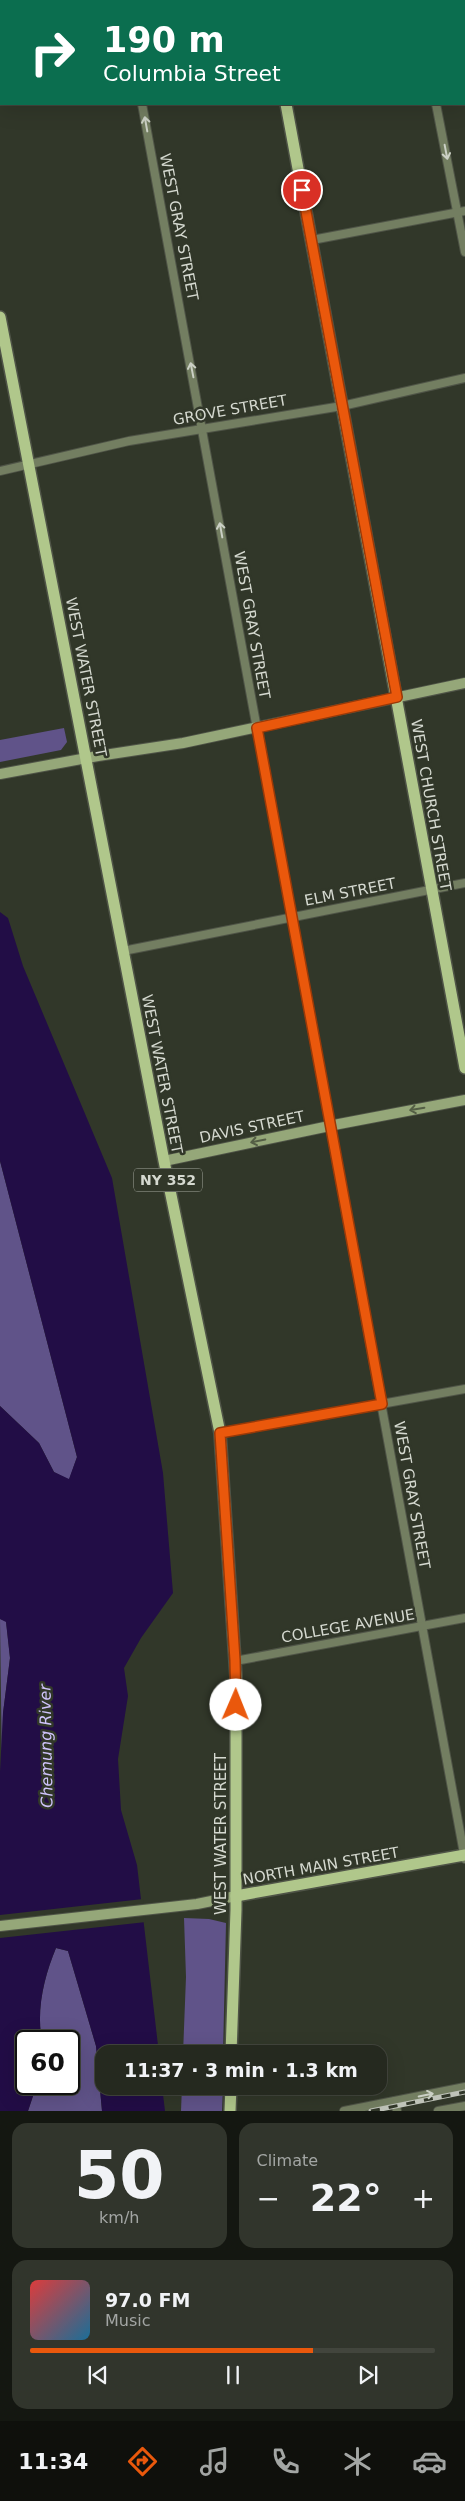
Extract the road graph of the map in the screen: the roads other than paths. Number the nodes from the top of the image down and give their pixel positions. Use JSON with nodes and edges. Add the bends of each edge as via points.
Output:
{"nodes":[{"id":1,"x":142,"y":105,"type":"edge"},
{"id":2,"x":286,"y":105,"type":"edge"},
{"id":3,"x":436,"y":105,"type":"edge"},
{"id":4,"x":461,"y":212,"type":"edge"},
{"id":5,"x":312,"y":240,"type":"junction"},
{"id":6,"x":465,"y":252,"type":"edge"},
{"id":7,"x":0,"y":317,"type":"edge"},
{"id":8,"x":465,"y":378,"type":"edge"},
{"id":9,"x":342,"y":406,"type":"junction"},
{"id":10,"x":202,"y":428,"type":"junction"},
{"id":11,"x":29,"y":465,"type":"junction"},
{"id":12,"x":0,"y":471,"type":"edge"},
{"id":13,"x":465,"y":683,"type":"edge"},
{"id":14,"x":397,"y":697,"type":"junction"},
{"id":15,"x":257,"y":728,"type":"junction"},
{"id":16,"x":87,"y":758,"type":"junction"},
{"id":17,"x":0,"y":774,"type":"edge"},
{"id":18,"x":465,"y":883,"type":"edge"},
{"id":19,"x":431,"y":890,"type":"junction"},
{"id":20,"x":292,"y":917,"type":"junction"},
{"id":21,"x":123,"y":951,"type":"junction"},
{"id":22,"x":465,"y":1068,"type":"edge"},
{"id":23,"x":465,"y":1100,"type":"edge"},
{"id":24,"x":329,"y":1126,"type":"junction"},
{"id":25,"x":164,"y":1161,"type":"junction"},
{"id":26,"x":465,"y":1389,"type":"edge"},
{"id":27,"x":382,"y":1404,"type":"junction"},
{"id":28,"x":220,"y":1433,"type":"junction"},
{"id":29,"x":465,"y":1618,"type":"edge"},
{"id":30,"x":422,"y":1626,"type":"junction"},
{"id":31,"x":235,"y":1660,"type":"junction"},
{"id":32,"x":465,"y":1857,"type":"edge"},
{"id":33,"x":236,"y":1896,"type":"junction"},
{"id":34,"x":0,"y":1926,"type":"edge"},
{"id":35,"x":231,"y":2045,"type":"edge"},
{"id":36,"x":465,"y":2087,"type":"edge"},
{"id":37,"x":231,"y":2095,"type":"edge"},
{"id":38,"x":395,"y":2101,"type":"junction"},
{"id":39,"x":465,"y":2106,"type":"edge"},
{"id":40,"x":230,"y":2111,"type":"edge"},
{"id":41,"x":344,"y":2111,"type":"edge"},
{"id":42,"x":397,"y":2111,"type":"edge"},
{"id":43,"x":438,"y":2111,"type":"edge"}],
"edges":[{"from":10,"to":1,"type":"street","name":"WEST GRAY STREET","one_way":true},
{"from":2,"to":5,"type":"main road","name":"WEST CHURCH STREET"},
{"from":3,"to":4,"type":"street","one_way":true},
{"from":4,"to":5,"type":"street"},
{"from":4,"to":6,"type":"street"},
{"from":5,"to":9,"type":"main road","name":"WEST CHURCH STREET"},
{"from":7,"to":11,"type":"main road","name":"WEST WATER STREET","number":"NY 352"},
{"from":8,"to":9,"type":"street","name":"GROVE STREET"},
{"from":9,"to":10,"type":"street","name":"GROVE STREET"},
{"from":9,"to":14,"type":"main road","name":"WEST CHURCH STREET"},
{"from":10,"to":11,"type":"street","name":"GROVE STREET","via":[[129,441]]},
{"from":15,"to":10,"type":"street","name":"WEST GRAY STREET","one_way":true},
{"from":11,"to":12,"type":"street","name":"GROVE STREET"},
{"from":11,"to":16,"type":"main road","name":"WEST WATER STREET","number":"NY 352"},
{"from":13,"to":14,"type":"street"},
{"from":14,"to":15,"type":"street"},
{"from":14,"to":19,"type":"main road","name":"WEST CHURCH STREET"},
{"from":15,"to":16,"type":"street"},
{"from":15,"to":20,"type":"street","name":"WEST GRAY STREET"},
{"from":16,"to":17,"type":"street"},
{"from":16,"to":21,"type":"main road","name":"WEST WATER STREET","number":"NY 352"},
{"from":18,"to":19,"type":"street","name":"ELM STREET"},
{"from":19,"to":20,"type":"street","name":"ELM STREET"},
{"from":19,"to":22,"type":"main road","name":"WEST CHURCH STREET"},
{"from":20,"to":21,"type":"street","name":"ELM STREET"},
{"from":20,"to":24,"type":"street","name":"WEST GRAY STREET"},
{"from":21,"to":25,"type":"main road","name":"WEST WATER STREET","number":"NY 352"},
{"from":23,"to":24,"type":"street","name":"DAVIS STREET","one_way":true},
{"from":24,"to":25,"type":"street","name":"DAVIS STREET","one_way":true},
{"from":24,"to":27,"type":"street","name":"WEST GRAY STREET"},
{"from":25,"to":28,"type":"main road","name":"WEST WATER STREET","number":"NY 352"},
{"from":26,"to":27,"type":"street"},
{"from":27,"to":28,"type":"street"},
{"from":27,"to":30,"type":"street","name":"WEST GRAY STREET"},
{"from":28,"to":31,"type":"main road","name":"WEST WATER STREET","number":"NY 352"},
{"from":29,"to":30,"type":"street","name":"COLLEGE AVENUE"},
{"from":30,"to":31,"type":"street","name":"COLLEGE AVENUE"},
{"from":30,"to":32,"type":"street","name":"WEST GRAY STREET"},
{"from":31,"to":33,"type":"main road","name":"WEST WATER STREET","number":"NY 352"},
{"from":32,"to":33,"type":"main road","name":"NORTH MAIN STREET"},
{"from":33,"to":34,"type":"street","name":"NORTH MAIN STREET","via":[[197,1904]]},
{"from":33,"to":35,"type":"main road","name":"WEST WATER STREET","number":"NY 352"},
{"from":38,"to":36,"type":"street","one_way":true},
{"from":37,"to":40,"type":"main road"},
{"from":38,"to":41,"type":"street"},
{"from":38,"to":42,"type":"street"},
{"from":39,"to":43,"type":"street"}]}
